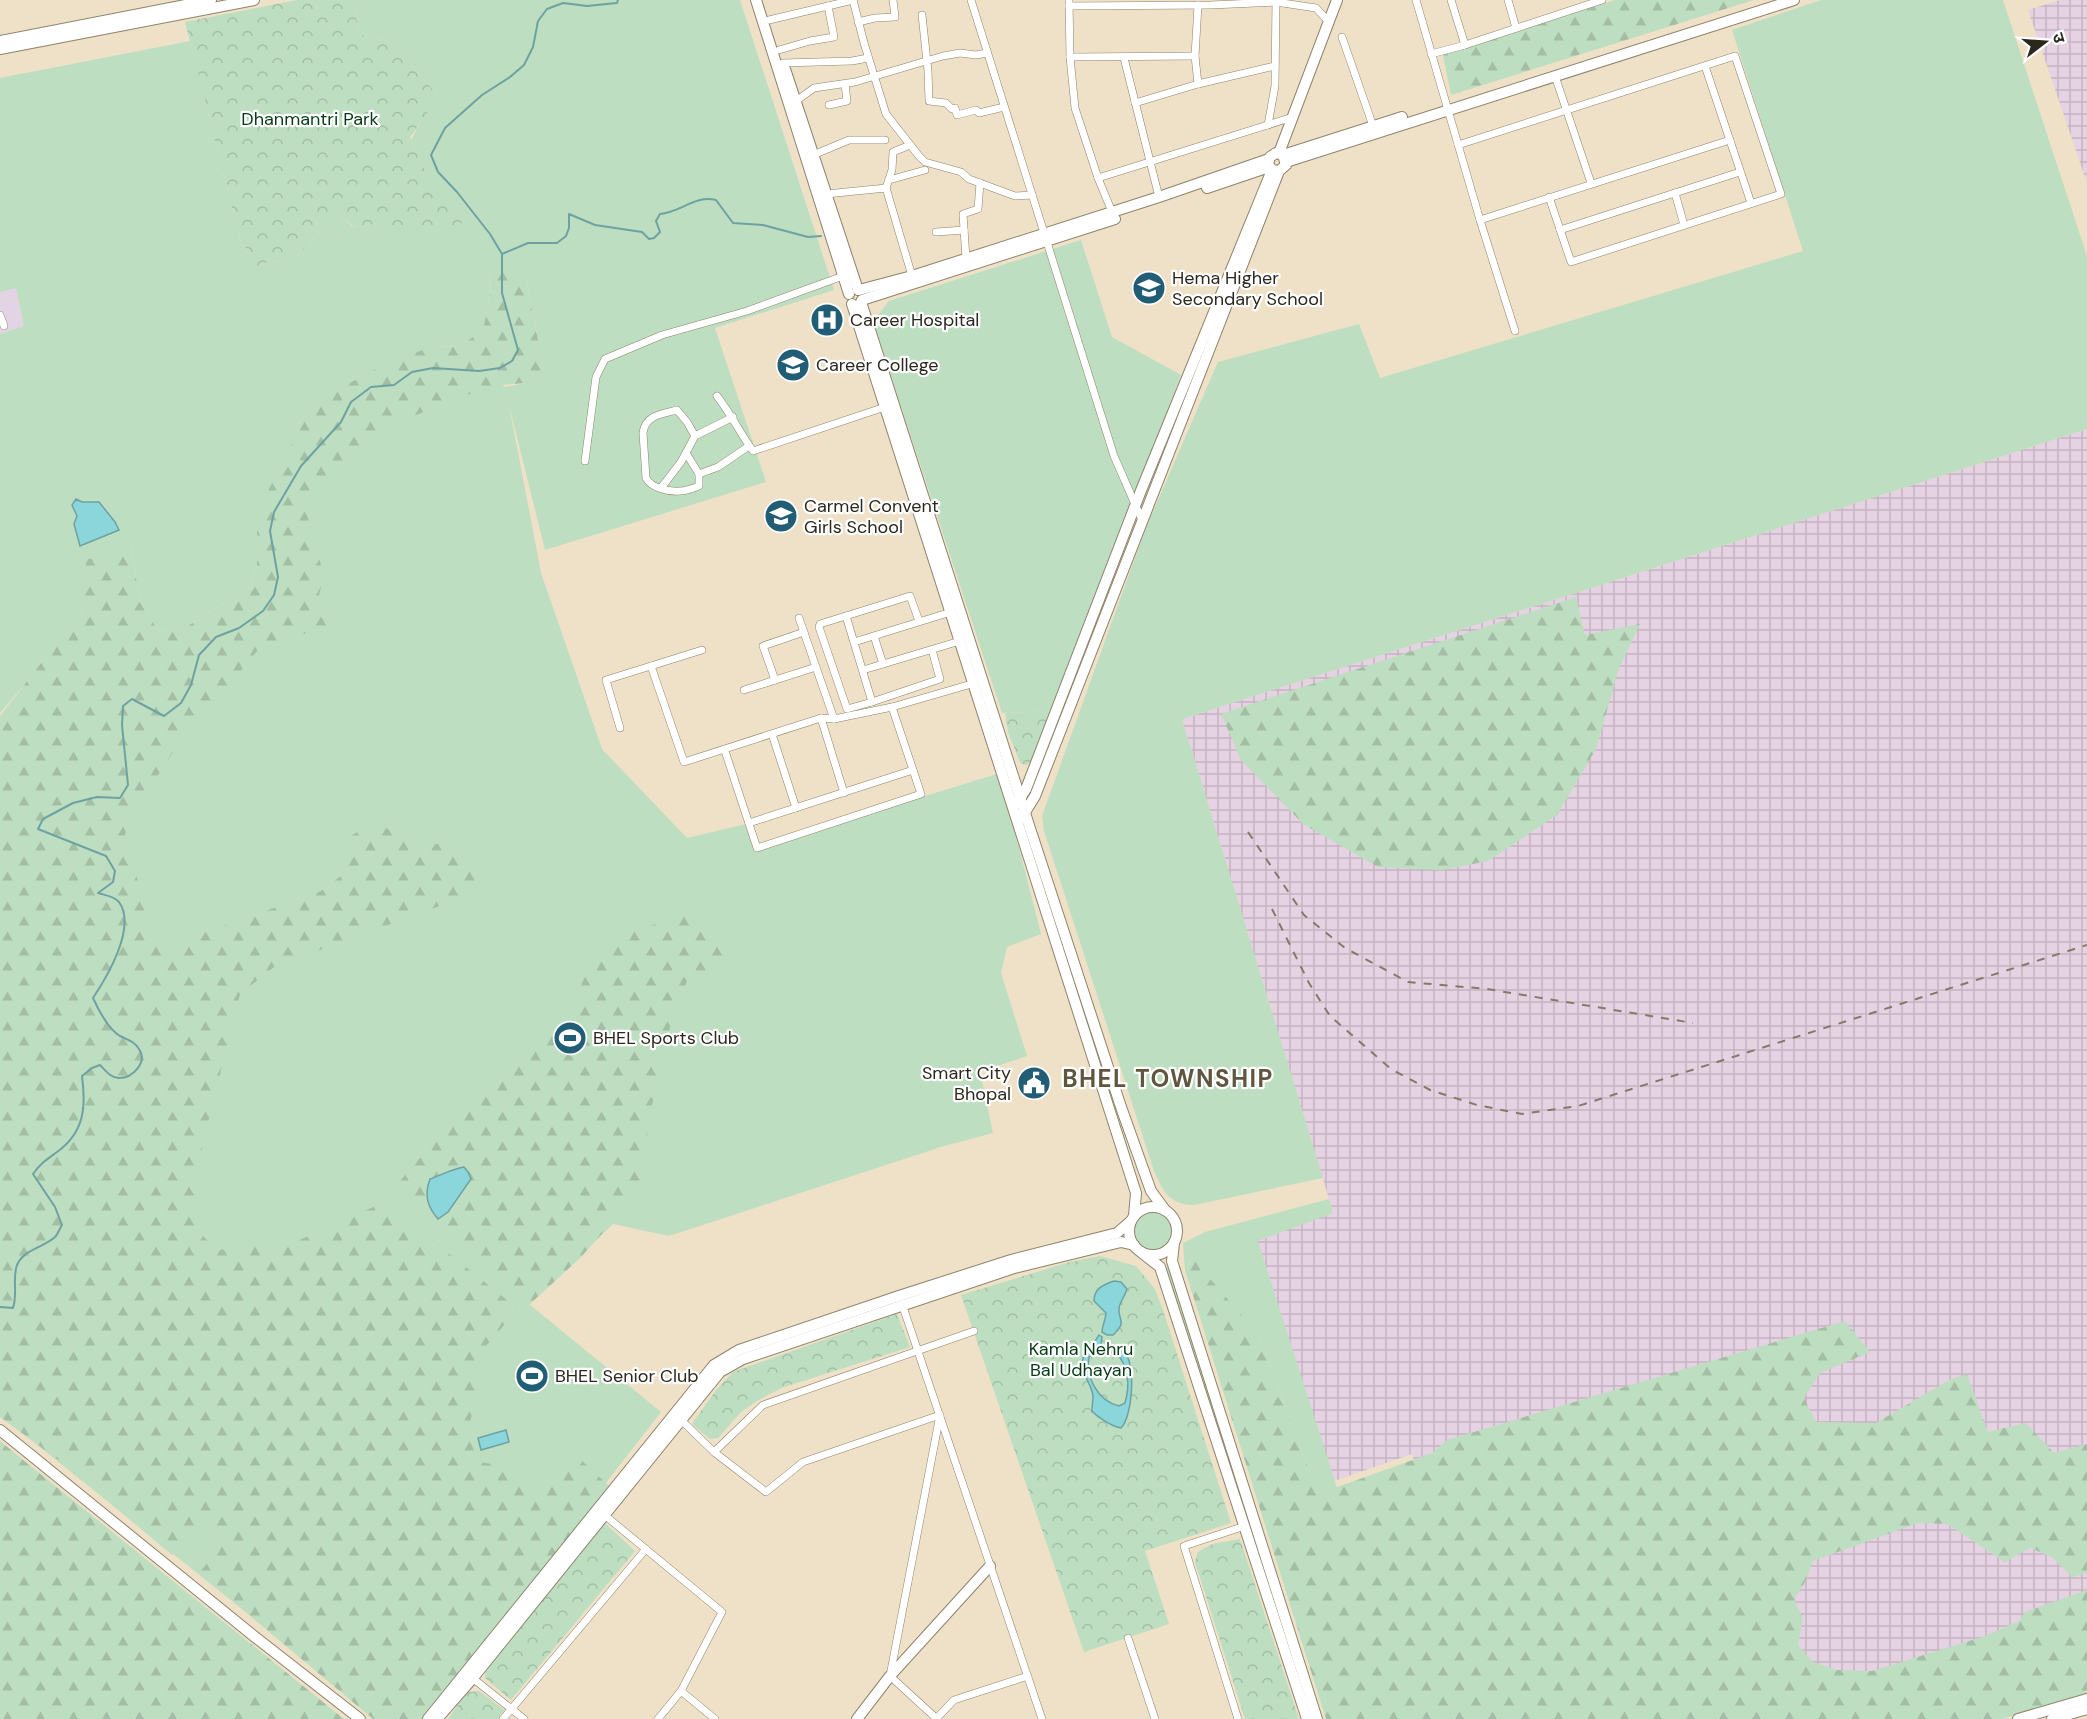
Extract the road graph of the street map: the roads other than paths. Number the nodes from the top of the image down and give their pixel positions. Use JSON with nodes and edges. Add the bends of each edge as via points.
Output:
{"nodes":[{"id":1,"x":211,"y":0,"type":"edge"},
{"id":2,"x":254,"y":0,"type":"edge"},
{"id":3,"x":756,"y":0,"type":"edge"},
{"id":4,"x":763,"y":0,"type":"edge"},
{"id":5,"x":853,"y":0,"type":"edge"},
{"id":6,"x":893,"y":0,"type":"edge"},
{"id":7,"x":971,"y":0,"type":"edge"},
{"id":8,"x":1316,"y":0,"type":"edge"},
{"id":9,"x":1336,"y":0,"type":"edge"},
{"id":10,"x":1416,"y":0,"type":"edge"},
{"id":11,"x":1451,"y":0,"type":"edge"},
{"id":12,"x":1508,"y":0,"type":"edge"},
{"id":13,"x":1602,"y":0,"type":"edge"},
{"id":14,"x":1771,"y":0,"type":"edge"},
{"id":15,"x":1794,"y":0,"type":"edge"},
{"id":16,"x":1276,"y":1,"type":"edge"},
{"id":17,"x":1170,"y":2,"type":"edge"},
{"id":18,"x":1226,"y":2,"type":"edge"},
{"id":19,"x":1069,"y":3,"type":"edge"},
{"id":20,"x":1581,"y":3,"type":"edge"},
{"id":21,"x":1198,"y":5,"type":"junction"},
{"id":22,"x":828,"y":6,"type":"junction"},
{"id":23,"x":1316,"y":8,"type":"junction"},
{"id":24,"x":163,"y":14,"type":"junction"},
{"id":25,"x":922,"y":15,"type":"dead end"},
{"id":26,"x":770,"y":20,"type":"junction"},
{"id":27,"x":858,"y":21,"type":"junction"},
{"id":28,"x":1329,"y":22,"type":"junction"},
{"id":29,"x":1516,"y":28,"type":"junction"},
{"id":30,"x":1342,"y":37,"type":"dead end"},
{"id":31,"x":0,"y":41,"type":"edge"},
{"id":32,"x":1465,"y":45,"type":"junction"},
{"id":33,"x":0,"y":49,"type":"edge"},
{"id":34,"x":779,"y":50,"type":"junction"},
{"id":35,"x":987,"y":53,"type":"junction"},
{"id":36,"x":1431,"y":54,"type":"junction"},
{"id":37,"x":1195,"y":56,"type":"junction"},
{"id":38,"x":1070,"y":57,"type":"junction"},
{"id":39,"x":1124,"y":57,"type":"junction"},
{"id":40,"x":868,"y":58,"type":"junction"},
{"id":41,"x":926,"y":61,"type":"junction"},
{"id":42,"x":783,"y":63,"type":"junction"},
{"id":43,"x":1275,"y":66,"type":"junction"},
{"id":44,"x":1705,"y":66,"type":"junction"},
{"id":45,"x":1555,"y":76,"type":"junction"},
{"id":46,"x":875,"y":77,"type":"junction"},
{"id":47,"x":845,"y":84,"type":"junction"},
{"id":48,"x":1198,"y":84,"type":"junction"},
{"id":49,"x":796,"y":101,"type":"junction"},
{"id":50,"x":1136,"y":103,"type":"junction"},
{"id":51,"x":829,"y":105,"type":"dead end"},
{"id":52,"x":1004,"y":107,"type":"junction"},
{"id":53,"x":1446,"y":107,"type":"junction"},
{"id":54,"x":1567,"y":110,"type":"junction"},
{"id":55,"x":1294,"y":116,"type":"junction"},
{"id":56,"x":1268,"y":125,"type":"junction"},
{"id":57,"x":1373,"y":126,"type":"junction"},
{"id":58,"x":885,"y":140,"type":"dead end"},
{"id":59,"x":1730,"y":140,"type":"junction"},
{"id":60,"x":910,"y":145,"type":"junction"},
{"id":61,"x":1458,"y":145,"type":"junction"},
{"id":62,"x":813,"y":155,"type":"junction"},
{"id":63,"x":1283,"y":157,"type":"junction"},
{"id":64,"x":1150,"y":163,"type":"junction"},
{"id":65,"x":1272,"y":167,"type":"junction"},
{"id":66,"x":925,"y":170,"type":"dead end"},
{"id":67,"x":1740,"y":172,"type":"junction"},
{"id":68,"x":1098,"y":178,"type":"junction"},
{"id":69,"x":889,"y":180,"type":"junction"},
{"id":70,"x":980,"y":183,"type":"junction"},
{"id":71,"x":1591,"y":183,"type":"junction"},
{"id":72,"x":886,"y":188,"type":"junction"},
{"id":73,"x":1675,"y":193,"type":"junction"},
{"id":74,"x":826,"y":194,"type":"junction"},
{"id":75,"x":1032,"y":195,"type":"junction"},
{"id":76,"x":1159,"y":197,"type":"junction"},
{"id":77,"x":1549,"y":197,"type":"junction"},
{"id":78,"x":1751,"y":203,"type":"junction"},
{"id":79,"x":1112,"y":212,"type":"junction"},
{"id":80,"x":1480,"y":220,"type":"junction"},
{"id":81,"x":1684,"y":225,"type":"junction"},
{"id":82,"x":964,"y":230,"type":"junction"},
{"id":83,"x":1560,"y":230,"type":"junction"},
{"id":84,"x":936,"y":232,"type":"dead end"},
{"id":85,"x":1046,"y":238,"type":"junction"},
{"id":86,"x":966,"y":259,"type":"junction"},
{"id":87,"x":843,"y":276,"type":"junction"},
{"id":88,"x":912,"y":276,"type":"junction"},
{"id":89,"x":857,"y":297,"type":"junction"},
{"id":90,"x":0,"y":315,"type":"edge"},
{"id":91,"x":4,"y":326,"type":"dead end"},
{"id":92,"x":1515,"y":331,"type":"dead end"},
{"id":93,"x":717,"y":396,"type":"dead end"},
{"id":94,"x":885,"y":407,"type":"junction"},
{"id":95,"x":733,"y":417,"type":"junction"},
{"id":96,"x":695,"y":436,"type":"junction"},
{"id":97,"x":749,"y":446,"type":"junction"},
{"id":98,"x":686,"y":453,"type":"junction"},
{"id":99,"x":585,"y":462,"type":"dead end"},
{"id":100,"x":699,"y":474,"type":"junction"},
{"id":101,"x":661,"y":488,"type":"junction"},
{"id":102,"x":1136,"y":506,"type":"junction"},
{"id":103,"x":1142,"y":520,"type":"junction"},
{"id":104,"x":940,"y":564,"type":"junction"},
{"id":105,"x":951,"y":612,"type":"junction"},
{"id":106,"x":846,"y":616,"type":"junction"},
{"id":107,"x":799,"y":618,"type":"dead end"},
{"id":108,"x":919,"y":621,"type":"junction"},
{"id":109,"x":804,"y":632,"type":"junction"},
{"id":110,"x":874,"y":636,"type":"junction"},
{"id":111,"x":960,"y":641,"type":"junction"},
{"id":112,"x":854,"y":642,"type":"junction"},
{"id":113,"x":702,"y":650,"type":"dead end"},
{"id":114,"x":932,"y":650,"type":"junction"},
{"id":115,"x":883,"y":664,"type":"junction"},
{"id":116,"x":651,"y":666,"type":"junction"},
{"id":117,"x":816,"y":667,"type":"junction"},
{"id":118,"x":863,"y":670,"type":"junction"},
{"id":119,"x":775,"y":680,"type":"junction"},
{"id":120,"x":978,"y":682,"type":"junction"},
{"id":121,"x":744,"y":690,"type":"dead end"},
{"id":122,"x":872,"y":702,"type":"junction"},
{"id":123,"x":892,"y":707,"type":"junction"},
{"id":124,"x":821,"y":718,"type":"junction"},
{"id":125,"x":834,"y":719,"type":"junction"},
{"id":126,"x":993,"y":727,"type":"junction"},
{"id":127,"x":620,"y":728,"type":"dead end"},
{"id":128,"x":772,"y":735,"type":"junction"},
{"id":129,"x":725,"y":751,"type":"junction"},
{"id":130,"x":913,"y":770,"type":"junction"},
{"id":131,"x":844,"y":793,"type":"junction"},
{"id":132,"x":1020,"y":799,"type":"junction"},
{"id":133,"x":796,"y":808,"type":"junction"},
{"id":134,"x":1013,"y":810,"type":"junction"},
{"id":135,"x":1025,"y":813,"type":"junction"},
{"id":136,"x":749,"y":824,"type":"junction"},
{"id":137,"x":1017,"y":824,"type":"junction"},
{"id":138,"x":1165,"y":1210,"type":"junction"},
{"id":139,"x":1132,"y":1219,"type":"junction"},
{"id":140,"x":1174,"y":1243,"type":"junction"},
{"id":141,"x":1072,"y":1249,"type":"junction"},
{"id":142,"x":1138,"y":1249,"type":"junction"},
{"id":143,"x":901,"y":1301,"type":"junction"},
{"id":144,"x":974,"y":1331,"type":"dead end"},
{"id":145,"x":918,"y":1350,"type":"junction"},
{"id":146,"x":940,"y":1415,"type":"junction"},
{"id":147,"x":678,"y":1417,"type":"junction"},
{"id":148,"x":0,"y":1430,"type":"edge"},
{"id":149,"x":714,"y":1452,"type":"junction"},
{"id":150,"x":601,"y":1512,"type":"junction"},
{"id":151,"x":1250,"y":1524,"type":"junction"},
{"id":152,"x":646,"y":1549,"type":"junction"},
{"id":153,"x":990,"y":1566,"type":"junction"},
{"id":154,"x":1128,"y":1638,"type":"dead end"},
{"id":155,"x":469,"y":1676,"type":"junction"},
{"id":156,"x":890,"y":1676,"type":"junction"},
{"id":157,"x":1028,"y":1676,"type":"junction"},
{"id":158,"x":681,"y":1691,"type":"junction"},
{"id":159,"x":2087,"y":1699,"type":"edge"},
{"id":160,"x":511,"y":1708,"type":"junction"},
{"id":161,"x":2087,"y":1709,"type":"edge"},
{"id":162,"x":2054,"y":1716,"type":"edge"},
{"id":163,"x":360,"y":1719,"type":"edge"},
{"id":164,"x":428,"y":1719,"type":"edge"},
{"id":165,"x":437,"y":1719,"type":"edge"},
{"id":166,"x":503,"y":1719,"type":"edge"},
{"id":167,"x":524,"y":1719,"type":"edge"},
{"id":168,"x":658,"y":1719,"type":"edge"},
{"id":169,"x":714,"y":1719,"type":"edge"},
{"id":170,"x":857,"y":1719,"type":"edge"},
{"id":171,"x":936,"y":1719,"type":"edge"},
{"id":172,"x":1042,"y":1719,"type":"edge"},
{"id":173,"x":1155,"y":1719,"type":"edge"},
{"id":174,"x":1238,"y":1719,"type":"edge"},
{"id":175,"x":1307,"y":1719,"type":"edge"},
{"id":176,"x":1317,"y":1719,"type":"edge"},
{"id":177,"x":2018,"y":1719,"type":"edge"}],
"edges":[{"from":1,"to":24,"type":"main road"},
{"from":2,"to":24,"type":"main road"},
{"from":3,"to":87,"type":"main road"},
{"from":4,"to":26,"type":"main road"},
{"from":5,"to":22,"type":"street"},
{"from":5,"to":27,"type":"street"},
{"from":6,"to":27,"type":"street","via":[[895,17]]},
{"from":7,"to":35,"type":"street"},
{"from":8,"to":23,"type":"street"},
{"from":9,"to":28,"type":"main road"},
{"from":10,"to":36,"type":"street"},
{"from":11,"to":32,"type":"street"},
{"from":12,"to":29,"type":"street"},
{"from":13,"to":20,"type":"street"},
{"from":14,"to":53,"type":"main road"},
{"from":15,"to":45,"type":"main road"},
{"from":16,"to":18,"type":"street"},
{"from":16,"to":23,"type":"street"},
{"from":16,"to":43,"type":"street"},
{"from":17,"to":19,"type":"street"},
{"from":17,"to":21,"type":"street"},
{"from":18,"to":21,"type":"street"},
{"from":19,"to":38,"type":"street"},
{"from":20,"to":29,"type":"street"},
{"from":21,"to":37,"type":"street"},
{"from":22,"to":26,"type":"street"},
{"from":22,"to":34,"type":"street","via":[[834,37]]},
{"from":23,"to":28,"type":"street"},
{"from":24,"to":31,"type":"main road"},
{"from":24,"to":33,"type":"main road"},
{"from":25,"to":41,"type":"street"},
{"from":26,"to":34,"type":"main road"},
{"from":27,"to":40,"type":"street"},
{"from":28,"to":55,"type":"main road"},
{"from":29,"to":32,"type":"street"},
{"from":30,"to":57,"type":"street"},
{"from":32,"to":36,"type":"street"},
{"from":34,"to":42,"type":"main road"},
{"from":35,"to":41,"type":"street","via":[[960,53]]},
{"from":35,"to":52,"type":"street"},
{"from":36,"to":53,"type":"street"},
{"from":37,"to":39,"type":"street"},
{"from":37,"to":48,"type":"street"},
{"from":38,"to":39,"type":"street"},
{"from":38,"to":68,"type":"street","via":[[1075,108]]},
{"from":39,"to":50,"type":"street"},
{"from":40,"to":42,"type":"street"},
{"from":40,"to":46,"type":"street"},
{"from":41,"to":46,"type":"street"},
{"from":41,"to":52,"type":"street","via":[[928,101],[946,103],[957,115]]},
{"from":42,"to":49,"type":"main road"},
{"from":43,"to":48,"type":"street"},
{"from":43,"to":56,"type":"street"},
{"from":44,"to":54,"type":"street"},
{"from":44,"to":59,"type":"street"},
{"from":44,"to":78,"type":"street","via":[[1735,56],[1781,194]]},
{"from":45,"to":53,"type":"main road"},
{"from":45,"to":54,"type":"street"},
{"from":46,"to":47,"type":"street"},
{"from":46,"to":60,"type":"street","via":[[886,114]]},
{"from":47,"to":49,"type":"street","via":[[814,88]]},
{"from":47,"to":51,"type":"street","via":[[847,101]]},
{"from":48,"to":50,"type":"street"},
{"from":49,"to":62,"type":"main road"},
{"from":50,"to":64,"type":"street"},
{"from":52,"to":75,"type":"street"},
{"from":53,"to":57,"type":"main road"},
{"from":53,"to":61,"type":"street"},
{"from":53,"to":63,"type":"main road"},
{"from":54,"to":61,"type":"street"},
{"from":54,"to":71,"type":"street"},
{"from":55,"to":56,"type":"street"},
{"from":55,"to":63,"type":"main road"},
{"from":56,"to":64,"type":"street"},
{"from":57,"to":63,"type":"main road"},
{"from":58,"to":62,"type":"street","via":[[849,140]]},
{"from":59,"to":67,"type":"street"},
{"from":59,"to":71,"type":"street"},
{"from":60,"to":69,"type":"street","via":[[893,152]]},
{"from":60,"to":70,"type":"street","via":[[925,162],[961,171]]},
{"from":61,"to":80,"type":"street"},
{"from":62,"to":74,"type":"main road"},
{"from":63,"to":65,"type":"main road","via":[[1285,168]]},
{"from":63,"to":65,"type":"main road","via":[[1272,154]]},
{"from":64,"to":68,"type":"street"},
{"from":64,"to":76,"type":"street"},
{"from":65,"to":76,"type":"main road"},
{"from":65,"to":85,"type":"main road"},
{"from":65,"to":102,"type":"main road"},
{"from":65,"to":103,"type":"main road"},
{"from":66,"to":69,"type":"street"},
{"from":67,"to":73,"type":"street"},
{"from":67,"to":78,"type":"street"},
{"from":68,"to":79,"type":"street"},
{"from":69,"to":72,"type":"street"},
{"from":70,"to":75,"type":"street","via":[[1015,196]]},
{"from":70,"to":82,"type":"street","via":[[978,209],[963,214]]},
{"from":71,"to":77,"type":"street"},
{"from":72,"to":74,"type":"street"},
{"from":72,"to":88,"type":"street"},
{"from":73,"to":81,"type":"street"},
{"from":73,"to":83,"type":"street"},
{"from":74,"to":89,"type":"main road"},
{"from":75,"to":85,"type":"street"},
{"from":76,"to":79,"type":"main road"},
{"from":77,"to":80,"type":"street"},
{"from":77,"to":83,"type":"street"},
{"from":78,"to":81,"type":"street"},
{"from":79,"to":85,"type":"main road"},
{"from":80,"to":92,"type":"street"},
{"from":81,"to":83,"type":"street","via":[[1570,261]]},
{"from":82,"to":84,"type":"street"},
{"from":82,"to":86,"type":"street"},
{"from":85,"to":86,"type":"main road"},
{"from":85,"to":89,"type":"main road"},
{"from":85,"to":102,"type":"street","via":[[1114,456]]},
{"from":86,"to":88,"type":"main road"},
{"from":87,"to":89,"type":"main road"},
{"from":87,"to":99,"type":"street","via":[[747,311],[662,335],[605,359],[596,377]]},
{"from":88,"to":89,"type":"main road"},
{"from":89,"to":94,"type":"main road"},
{"from":89,"to":104,"type":"main road"},
{"from":90,"to":91,"type":"street"},
{"from":93,"to":95,"type":"street"},
{"from":94,"to":97,"type":"street","via":[[753,451]]},
{"from":94,"to":104,"type":"main road"},
{"from":95,"to":96,"type":"street"},
{"from":95,"to":97,"type":"street"},
{"from":96,"to":98,"type":"street"},
{"from":96,"to":101,"type":"street","via":[[677,410],[651,417],[644,427],[646,478],[649,484]]},
{"from":97,"to":100,"type":"street","via":[[718,467]]},
{"from":98,"to":100,"type":"street"},
{"from":98,"to":101,"type":"street"},
{"from":100,"to":101,"type":"street","via":[[699,486],[680,491]]},
{"from":102,"to":103,"type":"street"},
{"from":102,"to":132,"type":"main road"},
{"from":103,"to":135,"type":"main road"},
{"from":104,"to":105,"type":"main road"},
{"from":104,"to":120,"type":"main road"},
{"from":105,"to":108,"type":"street"},
{"from":105,"to":111,"type":"main road"},
{"from":106,"to":108,"type":"street","via":[[910,596]]},
{"from":106,"to":112,"type":"street"},
{"from":106,"to":122,"type":"street","via":[[819,627],[847,709]]},
{"from":107,"to":109,"type":"street"},
{"from":108,"to":110,"type":"street"},
{"from":109,"to":117,"type":"street"},
{"from":109,"to":119,"type":"street","via":[[763,646]]},
{"from":110,"to":112,"type":"street"},
{"from":110,"to":115,"type":"street"},
{"from":111,"to":114,"type":"street"},
{"from":111,"to":120,"type":"main road"},
{"from":112,"to":118,"type":"street"},
{"from":113,"to":116,"type":"street"},
{"from":114,"to":115,"type":"street"},
{"from":114,"to":122,"type":"street","via":[[940,679]]},
{"from":115,"to":118,"type":"street"},
{"from":116,"to":127,"type":"street","via":[[606,680]]},
{"from":116,"to":129,"type":"street","via":[[684,762]]},
{"from":117,"to":119,"type":"street"},
{"from":117,"to":125,"type":"street"},
{"from":118,"to":122,"type":"street"},
{"from":119,"to":121,"type":"street"},
{"from":120,"to":123,"type":"street"},
{"from":120,"to":126,"type":"main road"},
{"from":123,"to":125,"type":"street"},
{"from":123,"to":130,"type":"street"},
{"from":124,"to":125,"type":"street"},
{"from":124,"to":128,"type":"street"},
{"from":124,"to":131,"type":"street"},
{"from":126,"to":132,"type":"main road"},
{"from":126,"to":134,"type":"main road"},
{"from":128,"to":129,"type":"street"},
{"from":128,"to":133,"type":"street"},
{"from":129,"to":136,"type":"street"},
{"from":130,"to":131,"type":"street"},
{"from":130,"to":136,"type":"street","via":[[921,794],[757,848]]},
{"from":131,"to":133,"type":"street"},
{"from":132,"to":134,"type":"main road"},
{"from":132,"to":135,"type":"main road"},
{"from":133,"to":136,"type":"street"},
{"from":134,"to":137,"type":"main road"},
{"from":135,"to":137,"type":"main road"},
{"from":135,"to":138,"type":"main road","via":[[1151,1191]]},
{"from":137,"to":139,"type":"main road","via":[[1136,1192]]},
{"from":138,"to":139,"type":"main road","via":[[1145,1208]]},
{"from":138,"to":140,"type":"main road","via":[[1176,1221]]},
{"from":139,"to":141,"type":"main road","via":[[1117,1233]]},
{"from":139,"to":142,"type":"main road","via":[[1129,1230]]},
{"from":140,"to":142,"type":"main road","via":[[1156,1255]]},
{"from":140,"to":151,"type":"main road","via":[[1172,1261]]},
{"from":141,"to":142,"type":"main road","via":[[1122,1242]]},
{"from":141,"to":143,"type":"main road"},
{"from":142,"to":151,"type":"main road","via":[[1160,1267]]},
{"from":143,"to":145,"type":"street"},
{"from":143,"to":147,"type":"main road","via":[[743,1359],[720,1372]]},
{"from":144,"to":145,"type":"street"},
{"from":145,"to":146,"type":"street"},
{"from":145,"to":149,"type":"street","via":[[763,1406]]},
{"from":146,"to":149,"type":"street","via":[[803,1462],[766,1492]]},
{"from":146,"to":153,"type":"street"},
{"from":146,"to":156,"type":"street"},
{"from":147,"to":149,"type":"street"},
{"from":147,"to":150,"type":"main road"},
{"from":148,"to":163,"type":"main road"},
{"from":150,"to":152,"type":"street"},
{"from":150,"to":155,"type":"main road"},
{"from":151,"to":174,"type":"street","via":[[1184,1546]]},
{"from":151,"to":175,"type":"main road"},
{"from":151,"to":176,"type":"main road","via":[[1268,1558]]},
{"from":152,"to":158,"type":"street","via":[[722,1612]]},
{"from":152,"to":160,"type":"street"},
{"from":153,"to":156,"type":"main road"},
{"from":153,"to":157,"type":"street"},
{"from":154,"to":173,"type":"street"},
{"from":155,"to":160,"type":"street"},
{"from":155,"to":164,"type":"main road"},
{"from":155,"to":165,"type":"main road"},
{"from":156,"to":170,"type":"main road"},
{"from":156,"to":171,"type":"street"},
{"from":157,"to":171,"type":"street","via":[[954,1700]]},
{"from":157,"to":172,"type":"street"},
{"from":158,"to":168,"type":"street"},
{"from":158,"to":169,"type":"street"},
{"from":159,"to":162,"type":"main road"},
{"from":160,"to":166,"type":"street"},
{"from":160,"to":167,"type":"street"},
{"from":161,"to":162,"type":"main road"},
{"from":162,"to":177,"type":"main road"}]}
